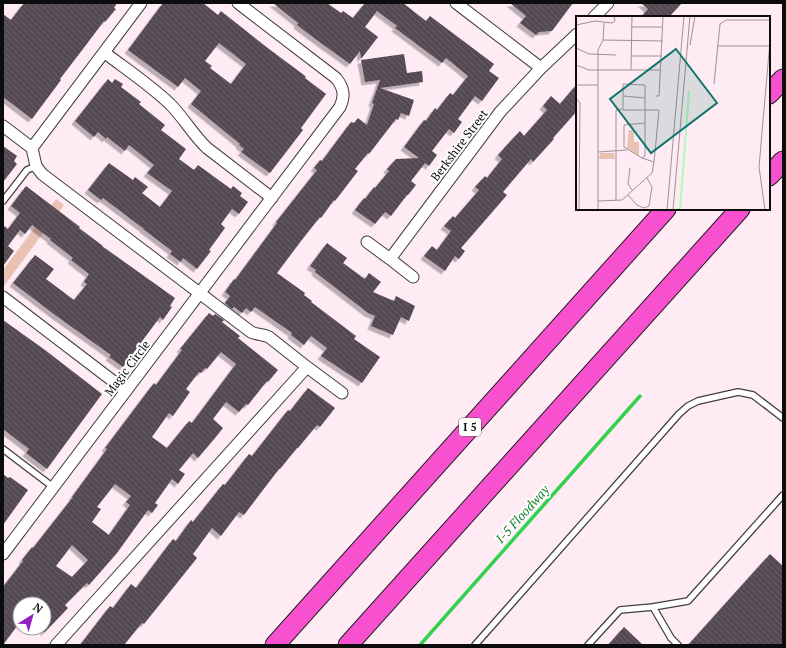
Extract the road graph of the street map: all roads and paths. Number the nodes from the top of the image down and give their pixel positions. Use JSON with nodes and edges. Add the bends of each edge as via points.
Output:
{"nodes":[{"id":1,"x":142,"y":3,"type":"edge"},
{"id":2,"x":238,"y":3,"type":"edge"},
{"id":3,"x":456,"y":3,"type":"edge"},
{"id":4,"x":608,"y":3,"type":"edge"},
{"id":5,"x":595,"y":16,"type":"edge"},
{"id":6,"x":576,"y":35,"type":"edge"},
{"id":7,"x":105,"y":53,"type":"junction"},
{"id":8,"x":541,"y":68,"type":"junction"},
{"id":9,"x":783,"y":79,"type":"edge"},
{"id":10,"x":770,"y":93,"type":"edge"},
{"id":11,"x":3,"y":126,"type":"edge"},
{"id":12,"x":32,"y":148,"type":"junction"},
{"id":13,"x":783,"y":161,"type":"edge"},
{"id":14,"x":36,"y":166,"type":"junction"},
{"id":15,"x":783,"y":169,"type":"edge"},
{"id":16,"x":770,"y":175,"type":"edge"},
{"id":17,"x":770,"y":179,"type":"edge"},
{"id":18,"x":272,"y":198,"type":"junction"},
{"id":19,"x":3,"y":202,"type":"edge"},
{"id":20,"x":665,"y":210,"type":"edge"},
{"id":21,"x":739,"y":210,"type":"edge"},
{"id":22,"x":368,"y":242,"type":"dead end"},
{"id":23,"x":390,"y":259,"type":"junction"},
{"id":24,"x":413,"y":277,"type":"dead end"},
{"id":25,"x":200,"y":293,"type":"junction"},
{"id":26,"x":3,"y":297,"type":"edge"},
{"id":27,"x":307,"y":366,"type":"junction"},
{"id":28,"x":126,"y":391,"type":"junction"},
{"id":29,"x":342,"y":393,"type":"dead end"},
{"id":30,"x":783,"y":418,"type":"edge"},
{"id":31,"x":3,"y":449,"type":"edge"},
{"id":32,"x":53,"y":487,"type":"junction"},
{"id":33,"x":783,"y":495,"type":"edge"},
{"id":34,"x":3,"y":554,"type":"edge"},
{"id":35,"x":653,"y":607,"type":"junction"},
{"id":36,"x":56,"y":645,"type":"edge"},
{"id":37,"x":275,"y":645,"type":"edge"},
{"id":38,"x":348,"y":645,"type":"edge"},
{"id":39,"x":475,"y":645,"type":"edge"},
{"id":40,"x":588,"y":645,"type":"edge"},
{"id":41,"x":678,"y":645,"type":"edge"}],
"edges":[{"from":1,"to":7,"type":"street"},
{"from":2,"to":18,"type":"street","name":"Magic Circle","via":[[330,73],[341,85],[344,93],[340,107]]},
{"from":3,"to":8,"type":"street"},
{"from":4,"to":5,"type":"street"},
{"from":6,"to":8,"type":"street","name":"Berkshire Street"},
{"from":7,"to":12,"type":"street"},
{"from":7,"to":18,"type":"street","via":[[162,96],[207,148]]},
{"from":8,"to":23,"type":"street","name":"Berkshire Street","via":[[488,127]]},
{"from":9,"to":10,"type":"highway"},
{"from":11,"to":12,"type":"street"},
{"from":12,"to":14,"type":"street"},
{"from":13,"to":16,"type":"highway"},
{"from":14,"to":19,"type":"lane","via":[[27,170]]},
{"from":14,"to":25,"type":"street","via":[[42,174]]},
{"from":15,"to":17,"type":"highway"},
{"from":18,"to":25,"type":"street","name":"Magic Circle"},
{"from":20,"to":37,"type":"highway","number":"I 5"},
{"from":21,"to":38,"type":"highway"},
{"from":22,"to":23,"type":"street"},
{"from":23,"to":24,"type":"street"},
{"from":25,"to":27,"type":"street","via":[[251,332],[269,336]]},
{"from":25,"to":28,"type":"street","name":"Magic Circle"},
{"from":26,"to":28,"type":"street"},
{"from":27,"to":29,"type":"street"},
{"from":27,"to":36,"type":"street"},
{"from":28,"to":32,"type":"street","name":"Magic Circle"},
{"from":30,"to":39,"type":"lane","via":[[753,395],[738,392],[698,401],[688,406]]},
{"from":31,"to":32,"type":"lane"},
{"from":32,"to":34,"type":"street","name":"Magic Circle"},
{"from":33,"to":35,"type":"lane","via":[[688,601]]},
{"from":35,"to":40,"type":"lane","via":[[620,610]]},
{"from":35,"to":41,"type":"lane","via":[[671,638]]}]}
